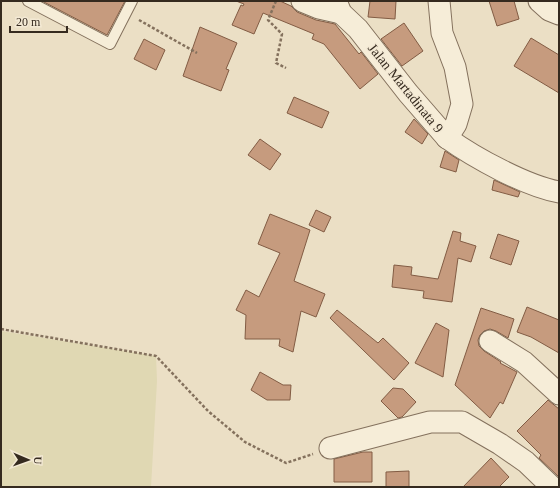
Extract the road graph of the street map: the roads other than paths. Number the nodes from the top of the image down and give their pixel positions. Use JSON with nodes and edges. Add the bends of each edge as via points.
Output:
{"nodes":[{"id":1,"x":28,"y":1,"type":"edge"},
{"id":2,"x":132,"y":1,"type":"edge"},
{"id":3,"x":302,"y":1,"type":"edge"},
{"id":4,"x":439,"y":1,"type":"edge"},
{"id":5,"x":539,"y":1,"type":"edge"},
{"id":6,"x":338,"y":7,"type":"edge"},
{"id":7,"x":559,"y":14,"type":"edge"},
{"id":8,"x":447,"y":138,"type":"junction"},
{"id":9,"x":559,"y":192,"type":"edge"},
{"id":10,"x":490,"y":341,"type":"dead end"},
{"id":11,"x":559,"y":394,"type":"edge"},
{"id":12,"x":330,"y":448,"type":"road end"},
{"id":13,"x":552,"y":487,"type":"edge"}],
"edges":[{"from":1,"to":2,"type":"lane","via":[[110,44]]},
{"from":3,"to":6,"type":"street","via":[[319,8]]},
{"from":4,"to":8,"type":"street","name":"Jalan Martadinata 9","via":[[442,33],[454,67],[462,104],[456,124]]},
{"from":5,"to":7,"type":"street","via":[[549,10]]},
{"from":6,"to":8,"type":"street","name":"Jalan Martadinata 9"},
{"from":8,"to":9,"type":"street","via":[[518,178]]},
{"from":10,"to":11,"type":"street","via":[[524,362]]},
{"from":12,"to":13,"type":"street","via":[[430,422],[462,422],[526,462]]}]}
